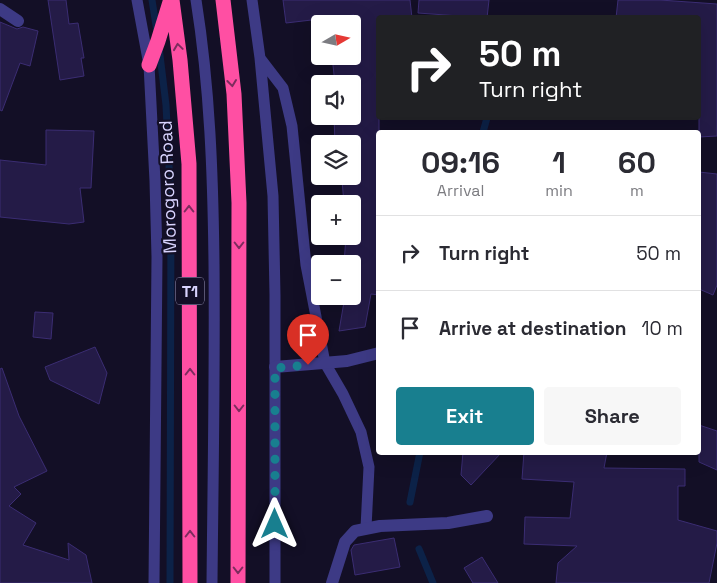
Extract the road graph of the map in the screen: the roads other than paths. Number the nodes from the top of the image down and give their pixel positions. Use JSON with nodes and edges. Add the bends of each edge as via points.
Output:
{"nodes":[{"id":1,"x":137,"y":0,"type":"edge"},
{"id":2,"x":171,"y":0,"type":"edge"},
{"id":3,"x":196,"y":0,"type":"edge"},
{"id":4,"x":222,"y":0,"type":"edge"},
{"id":5,"x":252,"y":0,"type":"edge"},
{"id":6,"x":0,"y":9,"type":"edge"},
{"id":7,"x":18,"y":21,"type":"dead end"},
{"id":8,"x":260,"y":58,"type":"junction"},
{"id":9,"x":149,"y":65,"type":"junction"},
{"id":10,"x":376,"y":354,"type":"edge"},
{"id":11,"x":325,"y":363,"type":"junction"},
{"id":12,"x":275,"y":368,"type":"junction"},
{"id":13,"x":487,"y":516,"type":"dead end"},
{"id":14,"x":366,"y":528,"type":"junction"},
{"id":15,"x":154,"y":583,"type":"edge"},
{"id":16,"x":190,"y":583,"type":"edge"},
{"id":17,"x":212,"y":583,"type":"edge"},
{"id":18,"x":238,"y":583,"type":"edge"},
{"id":19,"x":275,"y":583,"type":"edge"},
{"id":20,"x":332,"y":583,"type":"edge"}],
"edges":[{"from":1,"to":9,"type":"lane"},
{"from":2,"to":9,"type":"highway"},
{"from":16,"to":2,"type":"highway","name":"Morogoro Road","number":"T1","one_way":true,"via":[[189,164]]},
{"from":3,"to":17,"type":"lane","via":[[204,52],[213,172]]},
{"from":4,"to":18,"type":"highway","one_way":true,"via":[[234,94],[239,203]]},
{"from":5,"to":8,"type":"lane"},
{"from":6,"to":7,"type":"street"},
{"from":8,"to":11,"type":"lane","via":[[283,88],[292,126],[306,265]]},
{"from":8,"to":12,"type":"lane","via":[[273,196]]},
{"from":9,"to":15,"type":"lane","via":[[157,258]]},
{"from":10,"to":11,"type":"street"},
{"from":11,"to":12,"type":"street"},
{"from":11,"to":14,"type":"lane","via":[[361,432],[369,467]]},
{"from":12,"to":19,"type":"lane"},
{"from":13,"to":14,"type":"street","via":[[448,523]]},
{"from":14,"to":20,"type":"street","via":[[355,531],[345,542]]}]}
